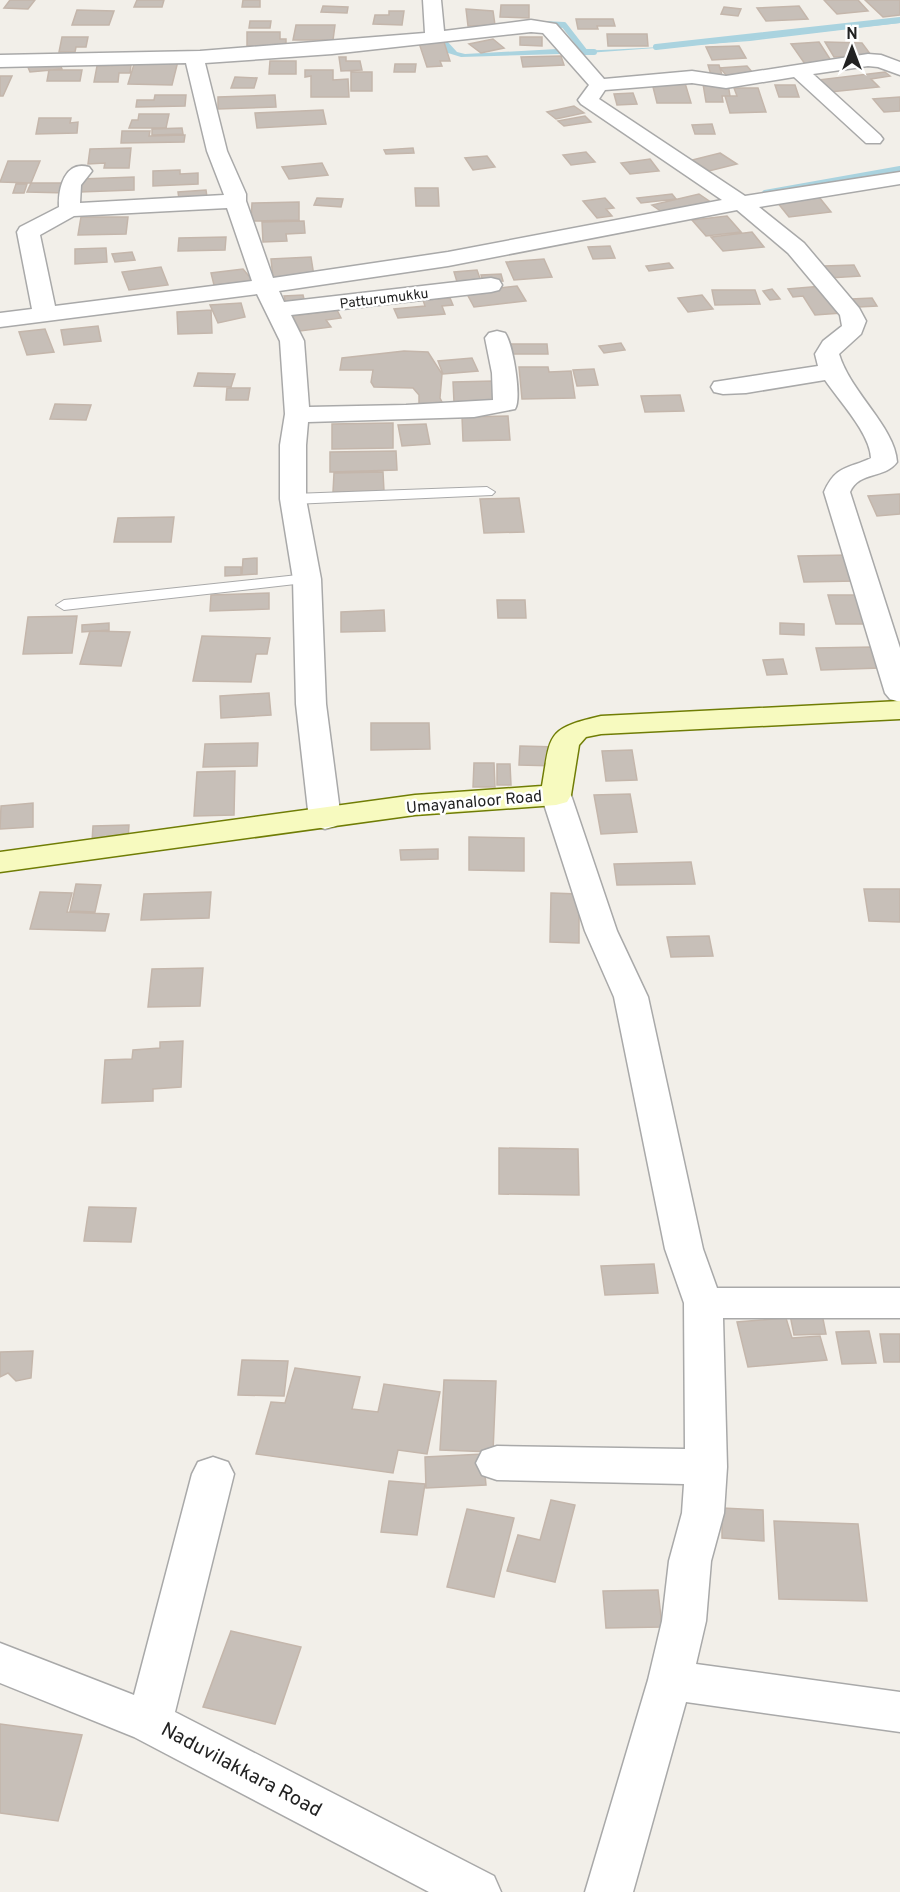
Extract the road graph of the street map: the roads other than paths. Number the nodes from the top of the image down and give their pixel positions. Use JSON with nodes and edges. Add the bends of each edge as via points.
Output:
{"nodes":[{"id":1,"x":432,"y":0,"type":"edge"},
{"id":2,"x":435,"y":38,"type":"junction"},
{"id":3,"x":195,"y":59,"type":"junction"},
{"id":4,"x":0,"y":61,"type":"edge"},
{"id":5,"x":900,"y":69,"type":"edge"},
{"id":6,"x":798,"y":71,"type":"junction"},
{"id":7,"x":599,"y":85,"type":"junction"},
{"id":8,"x":873,"y":139,"type":"dead end"},
{"id":9,"x":82,"y":171,"type":"dead end"},
{"id":10,"x":900,"y":178,"type":"edge"},
{"id":11,"x":235,"y":201,"type":"junction"},
{"id":12,"x":741,"y":203,"type":"junction"},
{"id":13,"x":70,"y":210,"type":"junction"},
{"id":14,"x":490,"y":285,"type":"dead end"},
{"id":15,"x":265,"y":286,"type":"junction"},
{"id":16,"x":277,"y":310,"type":"junction"},
{"id":17,"x":45,"y":316,"type":"junction"},
{"id":18,"x":0,"y":320,"type":"edge"},
{"id":19,"x":497,"y":338,"type":"dead end"},
{"id":20,"x":832,"y":372,"type":"junction"},
{"id":21,"x":723,"y":387,"type":"dead end"},
{"id":22,"x":297,"y":414,"type":"junction"},
{"id":23,"x":487,"y":492,"type":"dead end"},
{"id":24,"x":293,"y":499,"type":"junction"},
{"id":25,"x":308,"y":579,"type":"junction"},
{"id":26,"x":64,"y":605,"type":"dead end"},
{"id":27,"x":900,"y":693,"type":"edge"},
{"id":28,"x":900,"y":710,"type":"edge"},
{"id":29,"x":556,"y":795,"type":"junction"},
{"id":30,"x":325,"y":819,"type":"junction"},
{"id":31,"x":0,"y":862,"type":"edge"},
{"id":32,"x":703,"y":1303,"type":"junction"},
{"id":33,"x":900,"y":1303,"type":"edge"},
{"id":34,"x":496,"y":1463,"type":"dead end"},
{"id":35,"x":706,"y":1467,"type":"junction"},
{"id":36,"x":213,"y":1474,"type":"dead end"},
{"id":37,"x":0,"y":1662,"type":"edge"},
{"id":38,"x":670,"y":1680,"type":"junction"},
{"id":39,"x":900,"y":1712,"type":"edge"},
{"id":40,"x":150,"y":1722,"type":"junction"},
{"id":41,"x":477,"y":1892,"type":"edge"},
{"id":42,"x":609,"y":1892,"type":"edge"}],
"edges":[{"from":1,"to":2,"type":"street"},
{"from":2,"to":3,"type":"street","via":[[356,48]]},
{"from":2,"to":7,"type":"street","via":[[549,28]]},
{"from":3,"to":4,"type":"street"},
{"from":3,"to":11,"type":"street","via":[[217,151]]},
{"from":5,"to":6,"type":"street","via":[[868,60]]},
{"from":6,"to":7,"type":"street","via":[[726,82],[692,76]]},
{"from":6,"to":8,"type":"street"},
{"from":7,"to":12,"type":"street","via":[[588,100]]},
{"from":9,"to":13,"type":"street","via":[[67,192]]},
{"from":10,"to":12,"type":"street"},
{"from":11,"to":13,"type":"street"},
{"from":11,"to":15,"type":"street"},
{"from":12,"to":15,"type":"street","via":[[448,259]]},
{"from":12,"to":20,"type":"street","via":[[796,248],[851,313],[853,329],[827,354]]},
{"from":13,"to":17,"type":"street","via":[[28,232]]},
{"from":14,"to":16,"type":"street","name":"Patturumukku"},
{"from":15,"to":16,"type":"street"},
{"from":15,"to":17,"type":"street"},
{"from":16,"to":22,"type":"street","via":[[292,341]]},
{"from":17,"to":18,"type":"street"},
{"from":19,"to":22,"type":"street","via":[[506,404],[471,410]]},
{"from":20,"to":21,"type":"street","via":[[746,387]]},
{"from":20,"to":27,"type":"street","via":[[886,456],[876,467],[850,473],[841,480],[837,492]]},
{"from":22,"to":24,"type":"street"},
{"from":23,"to":24,"type":"lane"},
{"from":24,"to":25,"type":"street"},
{"from":25,"to":26,"type":"lane"},
{"from":25,"to":30,"type":"street","via":[[311,704]]},
{"from":28,"to":29,"type":"main road","name":"Umayanaloor Road","via":[[601,725],[576,731],[564,743]]},
{"from":29,"to":30,"type":"main road","name":"Umayanaloor Road","via":[[415,805]]},
{"from":29,"to":32,"type":"street","via":[[602,931],[631,997],[684,1249]]},
{"from":30,"to":31,"type":"main road","name":"Umayanaloor Road"},
{"from":32,"to":33,"type":"street"},
{"from":32,"to":35,"type":"street"},
{"from":34,"to":35,"type":"street"},
{"from":35,"to":38,"type":"street","via":[[703,1513],[690,1561],[684,1621]]},
{"from":36,"to":40,"type":"street"},
{"from":37,"to":40,"type":"street","name":"Naduvilakkara Road"},
{"from":38,"to":39,"type":"street"},
{"from":38,"to":42,"type":"street"},
{"from":40,"to":41,"type":"street","name":"Naduvilakkara Road"}]}
